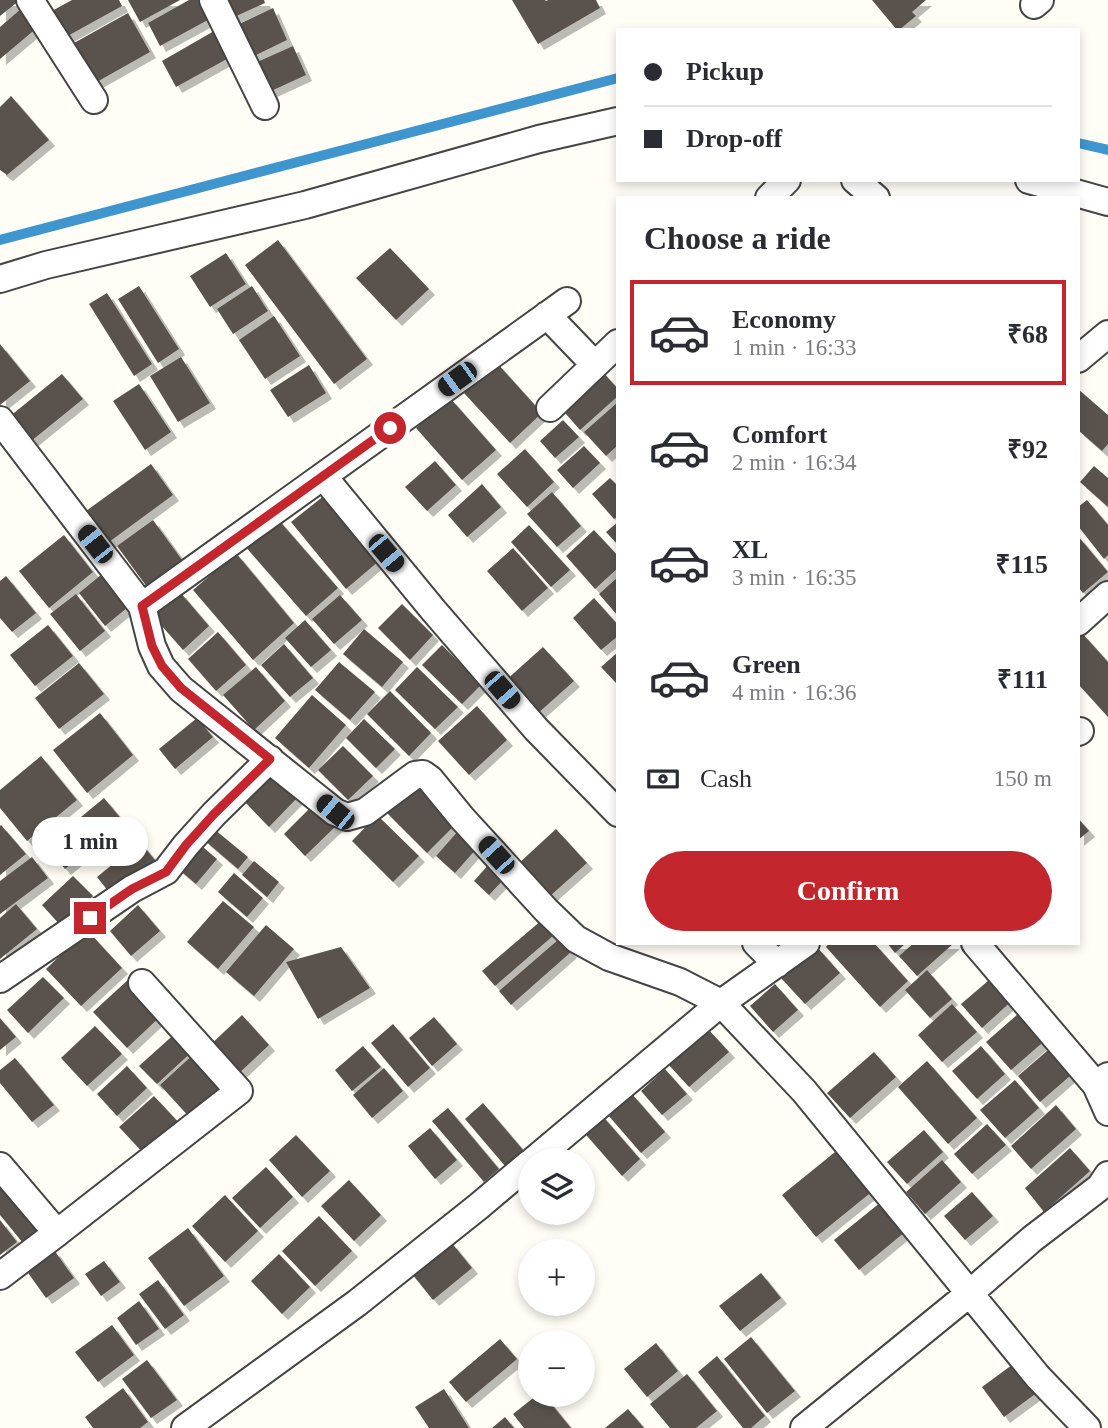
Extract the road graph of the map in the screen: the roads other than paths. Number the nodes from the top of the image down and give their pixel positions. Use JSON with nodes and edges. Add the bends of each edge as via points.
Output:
{"nodes":[{"id":1,"x":30,"y":0,"type":"edge"},
{"id":2,"x":213,"y":0,"type":"edge"},
{"id":3,"x":94,"y":100,"type":"dead end"},
{"id":4,"x":265,"y":106,"type":"dead end"},
{"id":5,"x":616,"y":121,"type":"edge"},
{"id":6,"x":785,"y":182,"type":"edge"},
{"id":7,"x":857,"y":182,"type":"edge"},
{"id":8,"x":1036,"y":182,"type":"edge"},
{"id":9,"x":771,"y":196,"type":"edge"},
{"id":10,"x":874,"y":196,"type":"edge"},
{"id":11,"x":1108,"y":202,"type":"edge"},
{"id":12,"x":0,"y":279,"type":"edge"},
{"id":13,"x":1108,"y":334,"type":"edge"},
{"id":14,"x":616,"y":345,"type":"edge"},
{"id":15,"x":1080,"y":357,"type":"edge"},
{"id":16,"x":595,"y":365,"type":"junction"},
{"id":17,"x":550,"y":408,"type":"dead end"},
{"id":18,"x":0,"y":420,"type":"edge"},
{"id":19,"x":323,"y":476,"type":"junction"},
{"id":20,"x":1108,"y":594,"type":"edge"},
{"id":21,"x":142,"y":606,"type":"junction"},
{"id":22,"x":1080,"y":620,"type":"edge"},
{"id":23,"x":270,"y":759,"type":"junction"},
{"id":24,"x":616,"y":811,"type":"edge"},
{"id":25,"x":758,"y":945,"type":"edge"},
{"id":26,"x":803,"y":945,"type":"edge"},
{"id":27,"x":977,"y":945,"type":"edge"},
{"id":28,"x":777,"y":964,"type":"junction"},
{"id":29,"x":0,"y":979,"type":"edge"},
{"id":30,"x":142,"y":983,"type":"dead end"},
{"id":31,"x":721,"y":1003,"type":"junction"},
{"id":32,"x":1102,"y":1080,"type":"edge"},
{"id":33,"x":1108,"y":1112,"type":"edge"},
{"id":34,"x":549,"y":1148,"type":"edge"},
{"id":35,"x":0,"y":1166,"type":"edge"},
{"id":36,"x":518,"y":1173,"type":"edge"},
{"id":37,"x":1108,"y":1175,"type":"edge"},
{"id":38,"x":57,"y":1233,"type":"junction"},
{"id":39,"x":0,"y":1276,"type":"edge"},
{"id":40,"x":970,"y":1293,"type":"junction"},
{"id":41,"x":185,"y":1428,"type":"edge"},
{"id":42,"x":804,"y":1428,"type":"edge"},
{"id":43,"x":1087,"y":1428,"type":"edge"}],
"edges":[{"from":1,"to":3,"type":"street"},
{"from":2,"to":4,"type":"street"},
{"from":5,"to":12,"type":"street","via":[[305,205]]},
{"from":6,"to":9,"type":"street"},
{"from":7,"to":10,"type":"street"},
{"from":8,"to":11,"type":"street"},
{"from":13,"to":15,"type":"street"},
{"from":14,"to":16,"type":"street"},
{"from":16,"to":17,"type":"street"},
{"from":16,"to":19,"type":"street","via":[[557,308]]},
{"from":18,"to":21,"type":"street"},
{"from":19,"to":21,"type":"street"},
{"from":19,"to":24,"type":"street","via":[[527,719]]},
{"from":20,"to":22,"type":"street"},
{"from":21,"to":23,"type":"street","via":[[162,666],[181,688]]},
{"from":23,"to":29,"type":"street","via":[[195,835],[166,872],[132,889]]},
{"from":23,"to":31,"type":"street","via":[[335,812],[348,817],[365,812],[415,775],[423,774],[576,939]]},
{"from":25,"to":28,"type":"street"},
{"from":26,"to":28,"type":"street"},
{"from":27,"to":32,"type":"street"},
{"from":28,"to":31,"type":"street"},
{"from":30,"to":38,"type":"street","via":[[239,1091]]},
{"from":31,"to":34,"type":"street"},
{"from":31,"to":40,"type":"street","via":[[804,1091]]},
{"from":32,"to":33,"type":"street"},
{"from":35,"to":38,"type":"street"},
{"from":36,"to":41,"type":"street","via":[[357,1303]]},
{"from":37,"to":40,"type":"street","via":[[1100,1187]]},
{"from":38,"to":39,"type":"street"},
{"from":40,"to":42,"type":"street"},
{"from":40,"to":43,"type":"street","via":[[1038,1377]]}]}
